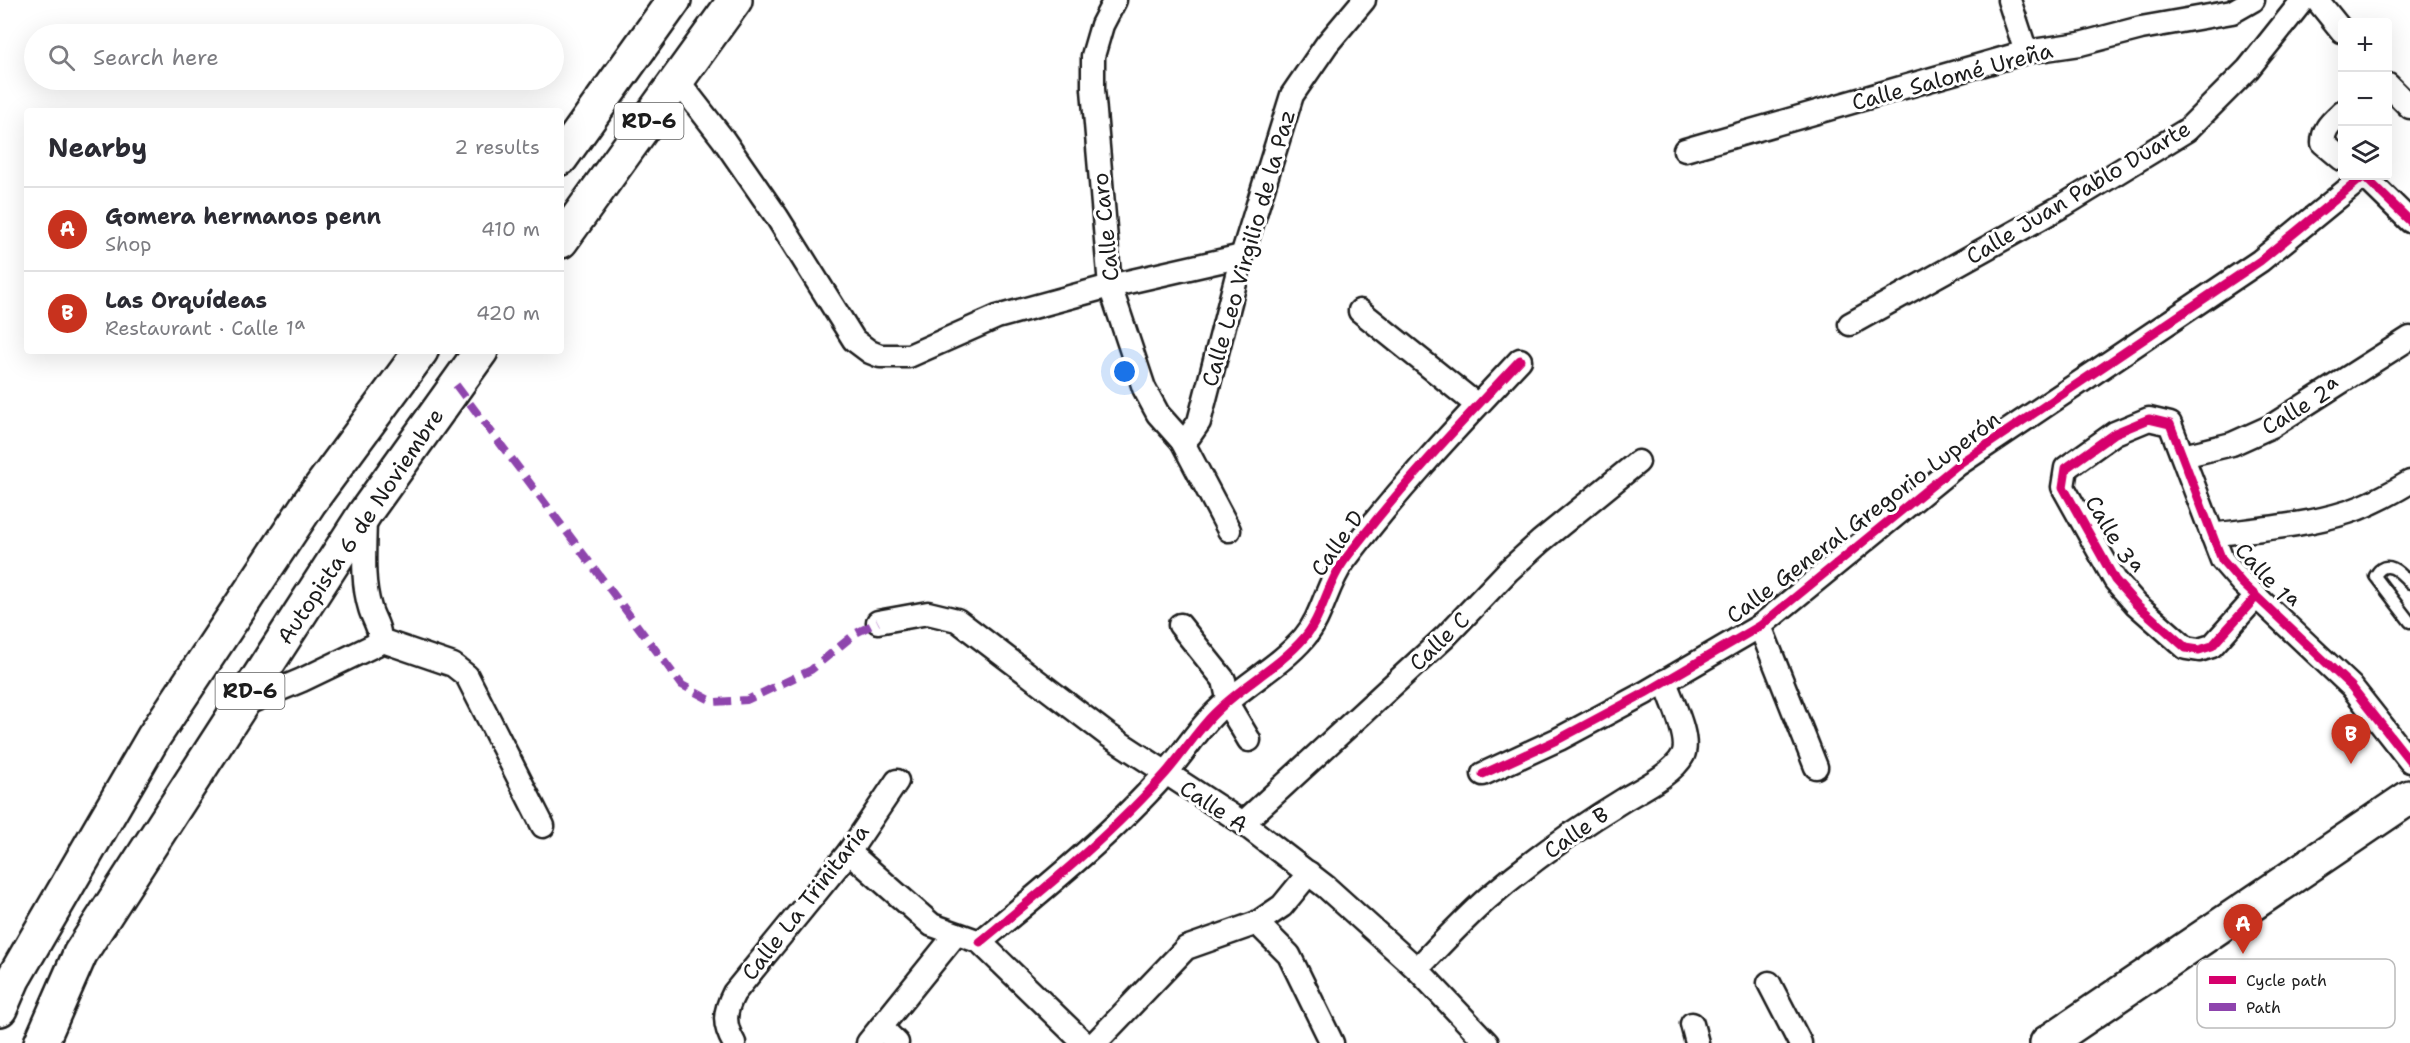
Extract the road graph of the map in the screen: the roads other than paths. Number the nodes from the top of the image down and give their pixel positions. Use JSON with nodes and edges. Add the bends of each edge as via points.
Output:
{"nodes":[{"id":1,"x":674,"y":0,"type":"edge"},
{"id":2,"x":735,"y":0,"type":"edge"},
{"id":3,"x":1115,"y":0,"type":"edge"},
{"id":4,"x":1364,"y":0,"type":"edge"},
{"id":5,"x":2009,"y":0,"type":"edge"},
{"id":6,"x":2253,"y":0,"type":"edge"},
{"id":7,"x":2303,"y":0,"type":"edge"},
{"id":8,"x":2317,"y":0,"type":"edge"},
{"id":9,"x":2338,"y":25,"type":"edge"},
{"id":10,"x":2026,"y":52,"type":"junction"},
{"id":11,"x":678,"y":81,"type":"junction"},
{"id":12,"x":2392,"y":89,"type":"edge"},
{"id":13,"x":2410,"y":106,"type":"edge"},
{"id":14,"x":2338,"y":116,"type":"edge"},
{"id":15,"x":1685,"y":150,"type":"dead end"},
{"id":16,"x":564,"y":154,"type":"edge"},
{"id":17,"x":2338,"y":155,"type":"edge"},
{"id":18,"x":2359,"y":180,"type":"edge"},
{"id":19,"x":2368,"y":180,"type":"edge"},
{"id":20,"x":2410,"y":221,"type":"edge"},
{"id":21,"x":564,"y":238,"type":"edge"},
{"id":22,"x":1242,"y":256,"type":"junction"},
{"id":23,"x":1110,"y":286,"type":"junction"},
{"id":24,"x":1360,"y":311,"type":"dead end"},
{"id":25,"x":1850,"y":324,"type":"dead end"},
{"id":26,"x":2410,"y":338,"type":"edge"},
{"id":27,"x":419,"y":354,"type":"edge"},
{"id":28,"x":479,"y":354,"type":"edge"},
{"id":29,"x":1520,"y":360,"type":"dead end"},
{"id":30,"x":1477,"y":405,"type":"junction"},
{"id":31,"x":1182,"y":441,"type":"junction"},
{"id":32,"x":2183,"y":456,"type":"junction"},
{"id":33,"x":1638,"y":462,"type":"dead end"},
{"id":34,"x":2066,"y":468,"type":"joint"},
{"id":35,"x":2410,"y":482,"type":"edge"},
{"id":36,"x":365,"y":513,"type":"junction"},
{"id":37,"x":1229,"y":530,"type":"dead end"},
{"id":38,"x":2212,"y":535,"type":"junction"},
{"id":39,"x":2410,"y":583,"type":"edge"},
{"id":40,"x":2256,"y":597,"type":"junction"},
{"id":41,"x":878,"y":622,"type":"dead end"},
{"id":42,"x":2410,"y":622,"type":"edge"},
{"id":43,"x":1180,"y":625,"type":"dead end"},
{"id":44,"x":1760,"y":626,"type":"junction"},
{"id":45,"x":380,"y":640,"type":"junction"},
{"id":46,"x":1665,"y":681,"type":"junction"},
{"id":47,"x":1229,"y":699,"type":"junction"},
{"id":48,"x":240,"y":706,"type":"junction"},
{"id":49,"x":1249,"y":740,"type":"dead end"},
{"id":50,"x":2410,"y":761,"type":"edge"},
{"id":51,"x":1816,"y":767,"type":"dead end"},
{"id":52,"x":1165,"y":774,"type":"junction"},
{"id":53,"x":1483,"y":774,"type":"dead end"},
{"id":54,"x":897,"y":781,"type":"dead end"},
{"id":55,"x":2410,"y":797,"type":"edge"},
{"id":56,"x":1243,"y":823,"type":"junction"},
{"id":57,"x":543,"y":826,"type":"dead end"},
{"id":58,"x":849,"y":852,"type":"junction"},
{"id":59,"x":1309,"y":873,"type":"junction"},
{"id":60,"x":1257,"y":923,"type":"junction"},
{"id":61,"x":957,"y":934,"type":"junction"},
{"id":62,"x":980,"y":942,"type":"junction"},
{"id":63,"x":1417,"y":969,"type":"junction"},
{"id":64,"x":1769,"y":983,"type":"dead end"},
{"id":65,"x":0,"y":1009,"type":"edge"},
{"id":66,"x":874,"y":1035,"type":"edge"},
{"id":67,"x":730,"y":1036,"type":"edge"},
{"id":68,"x":41,"y":1043,"type":"edge"},
{"id":69,"x":897,"y":1043,"type":"edge"},
{"id":70,"x":1084,"y":1043,"type":"edge"},
{"id":71,"x":1095,"y":1043,"type":"edge"},
{"id":72,"x":1332,"y":1043,"type":"edge"},
{"id":73,"x":1487,"y":1043,"type":"edge"},
{"id":74,"x":1800,"y":1043,"type":"edge"},
{"id":75,"x":2047,"y":1043,"type":"edge"}],
"edges":[{"from":1,"to":16,"type":"main road","number":"RD-6"},
{"from":2,"to":11,"type":"main road","number":"RD-6"},
{"from":3,"to":23,"type":"street","name":"Calle Caro","via":[[1093,56]]},
{"from":4,"to":22,"type":"street","name":"Calle Leo Virgilio de la Paz","via":[[1294,90]]},
{"from":5,"to":10,"type":"street"},
{"from":6,"to":10,"type":"street","name":"Calle Salomé Ureña","via":[[2232,12]]},
{"from":7,"to":25,"type":"street","name":"Calle Juan Pablo Duarte","via":[[2248,69],[2187,130],[2064,206]]},
{"from":8,"to":9,"type":"street"},
{"from":10,"to":15,"type":"street","name":"Calle Salomé Ureña"},
{"from":11,"to":21,"type":"main road","number":"RD-6"},
{"from":11,"to":23,"type":"street","via":[[777,217],[855,340],[870,352],[886,357],[909,356],[997,317]]},
{"from":12,"to":13,"type":"street"},
{"from":14,"to":17,"type":"street","via":[[2328,125],[2323,143]]},
{"from":18,"to":44,"type":"street","name":"Calle General Gregorio Luperón","via":[[2260,261],[1957,465]]},
{"from":19,"to":20,"type":"street"},
{"from":22,"to":23,"type":"street"},
{"from":22,"to":31,"type":"street","name":"Calle Leo Virgilio de la Paz","via":[[1199,422]]},
{"from":23,"to":31,"type":"street","name":"Calle Caro","via":[[1144,388],[1158,414]]},
{"from":24,"to":30,"type":"street"},
{"from":26,"to":32,"type":"street","name":"Calle 2ª","via":[[2272,426],[2232,444]]},
{"from":27,"to":65,"type":"main road","number":"RD-6","via":[[309,503],[153,738],[13,979]]},
{"from":28,"to":36,"type":"main road","name":"Autopista 6 de Noviembre","number":"RD-6"},
{"from":29,"to":30,"type":"street","name":"Calle D"},
{"from":30,"to":47,"type":"street","name":"Calle D","via":[[1414,474],[1342,563],[1307,634],[1289,654]]},
{"from":31,"to":37,"type":"street","name":"Calle Caro"},
{"from":32,"to":34,"type":"street","name":"Calle 1ª","via":[[2170,424],[2149,419],[2115,433]]},
{"from":32,"to":38,"type":"street","name":"Calle 1ª"},
{"from":33,"to":56,"type":"street","name":"Calle C","via":[[1509,570],[1445,637]]},
{"from":34,"to":40,"type":"street","name":"Calle 3ª","via":[[2063,488],[2115,580],[2186,648],[2212,646]]},
{"from":35,"to":38,"type":"street","via":[[2347,512]]},
{"from":36,"to":45,"type":"street","via":[[365,578],[369,608]]},
{"from":36,"to":48,"type":"main road","name":"Autopista 6 de Noviembre","number":"RD-6"},
{"from":38,"to":40,"type":"street","name":"Calle 1ª","via":[[2222,560]]},
{"from":39,"to":42,"type":"lane","via":[[2396,568],[2385,567],[2375,576]]},
{"from":40,"to":50,"type":"street","name":"Calle 1ª","via":[[2351,686]]},
{"from":41,"to":52,"type":"street","name":"Calle A","via":[[928,613],[957,620]]},
{"from":43,"to":47,"type":"street","via":[[1224,680]]},
{"from":44,"to":46,"type":"street","name":"Calle General Gregorio Luperón"},
{"from":44,"to":51,"type":"street"},
{"from":45,"to":48,"type":"street"},
{"from":45,"to":57,"type":"street","via":[[453,665],[467,676]]},
{"from":46,"to":53,"type":"street","name":"Calle General Gregorio Luperón","via":[[1559,739]]},
{"from":46,"to":63,"type":"street","name":"Calle B","via":[[1685,741],[1679,761],[1550,849],[1487,899]]},
{"from":47,"to":49,"type":"street","via":[[1230,708]]},
{"from":47,"to":52,"type":"street","name":"Calle D"},
{"from":48,"to":68,"type":"main road","name":"Autopista 6 de Noviembre","number":"RD-6","via":[[80,954]]},
{"from":52,"to":56,"type":"street","name":"Calle A"},
{"from":52,"to":62,"type":"street","name":"Calle D","via":[[1078,860]]},
{"from":54,"to":58,"type":"street","name":"Calle La Trinitaria"},
{"from":55,"to":75,"type":"main road"},
{"from":56,"to":59,"type":"street","name":"Calle A"},
{"from":58,"to":61,"type":"street","via":[[932,925]]},
{"from":58,"to":67,"type":"street","name":"Calle La Trinitaria","via":[[734,993],[726,1009]]},
{"from":59,"to":60,"type":"street","via":[[1282,906]]},
{"from":59,"to":63,"type":"street","name":"Calle A"},
{"from":60,"to":71,"type":"street","via":[[1186,948]]},
{"from":60,"to":72,"type":"street","via":[[1289,955]]},
{"from":61,"to":62,"type":"street"},
{"from":61,"to":66,"type":"street"},
{"from":62,"to":70,"type":"street"},
{"from":63,"to":73,"type":"street","name":"Calle A"},
{"from":64,"to":74,"type":"street"},
{"from":66,"to":69,"type":"street"}]}
